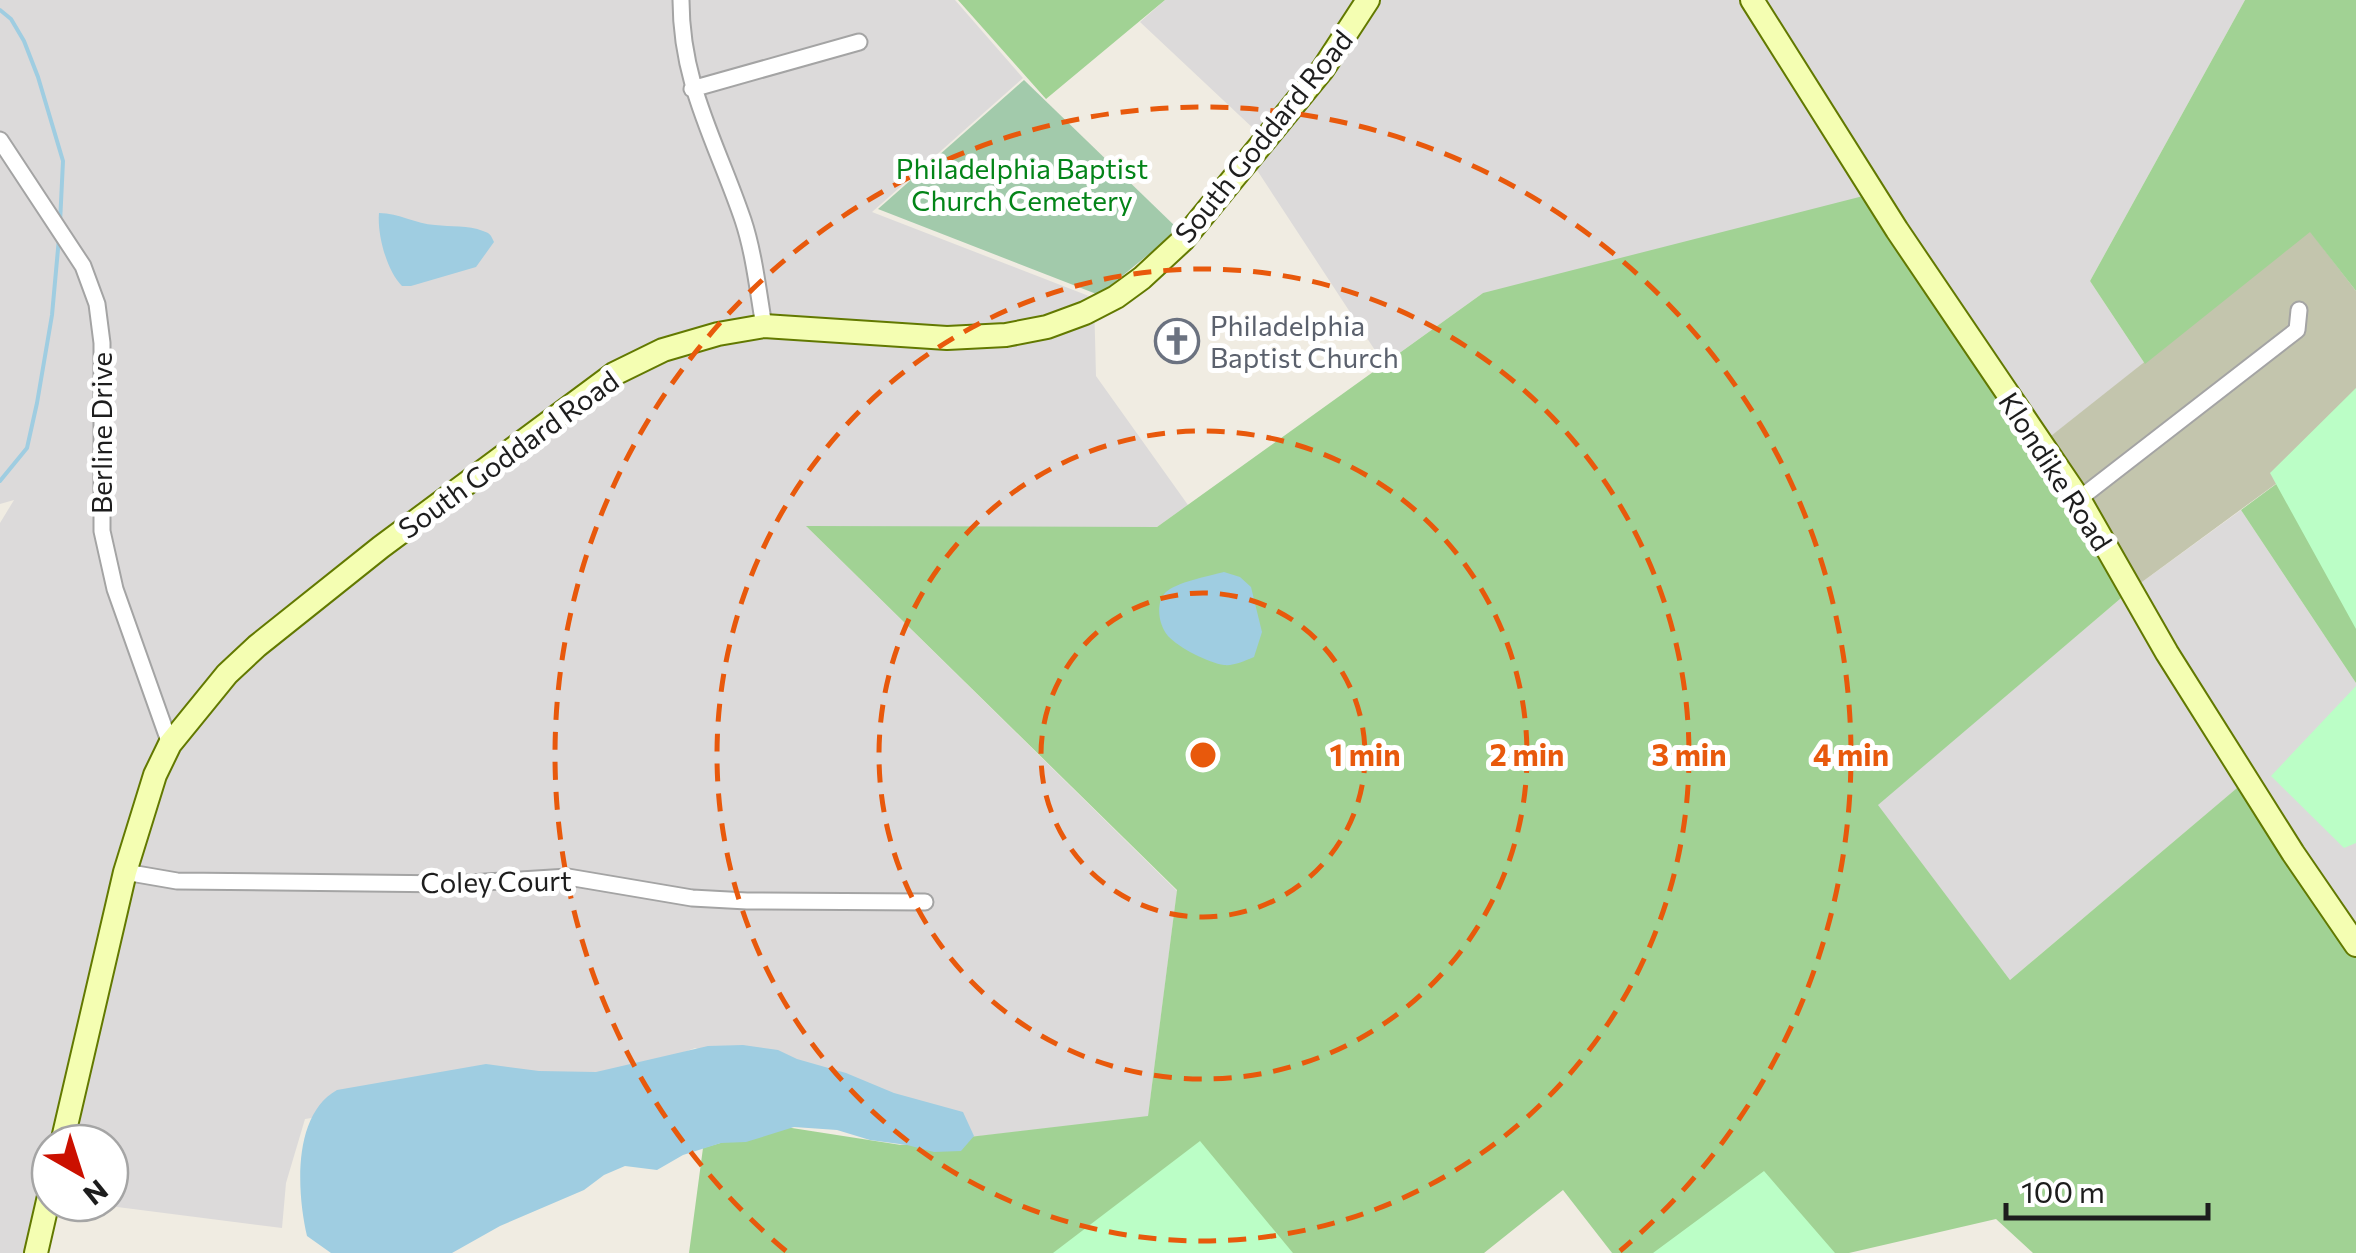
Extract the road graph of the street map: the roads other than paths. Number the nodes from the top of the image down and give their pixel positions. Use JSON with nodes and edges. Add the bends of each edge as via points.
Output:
{"nodes":[{"id":1,"x":681,"y":0,"type":"edge"},
{"id":2,"x":1368,"y":0,"type":"edge"},
{"id":3,"x":1752,"y":0,"type":"edge"},
{"id":4,"x":859,"y":42,"type":"dead end"},
{"id":5,"x":692,"y":89,"type":"junction"},
{"id":6,"x":0,"y":140,"type":"edge"},
{"id":7,"x":2299,"y":310,"type":"dead end"},
{"id":8,"x":764,"y":326,"type":"junction"},
{"id":9,"x":2079,"y":499,"type":"junction"},
{"id":10,"x":170,"y":744,"type":"junction"},
{"id":11,"x":125,"y":872,"type":"junction"},
{"id":12,"x":926,"y":902,"type":"dead end"},
{"id":13,"x":2356,"y":945,"type":"edge"},
{"id":14,"x":67,"y":1123,"type":"edge"},
{"id":15,"x":43,"y":1223,"type":"edge"},
{"id":16,"x":36,"y":1253,"type":"edge"}],
"edges":[{"from":1,"to":5,"type":"street"},
{"from":2,"to":8,"type":"street","name":"South Goddard Road","via":[[1245,166],[1182,240],[1116,298],[1006,335],[947,338]]},
{"from":3,"to":9,"type":"street","name":"Klondike Road","via":[[1911,252]]},
{"from":4,"to":5,"type":"street"},
{"from":5,"to":8,"type":"street","via":[[745,224]]},
{"from":6,"to":10,"type":"street","name":"Berline Drive","via":[[92,284],[102,343],[102,531],[114,588]]},
{"from":7,"to":9,"type":"street","via":[[2297,330]]},
{"from":8,"to":10,"type":"street","name":"South Goddard Road","via":[[663,350],[614,374],[256,646]]},
{"from":9,"to":13,"type":"street","name":"Klondike Road","via":[[2167,653]]},
{"from":10,"to":11,"type":"street","name":"South Goddard Road"},
{"from":11,"to":12,"type":"street","name":"Coley Court","via":[[177,882],[452,884],[568,877],[747,902]]},
{"from":11,"to":14,"type":"street","name":"South Goddard Road"},
{"from":15,"to":16,"type":"street"}]}
